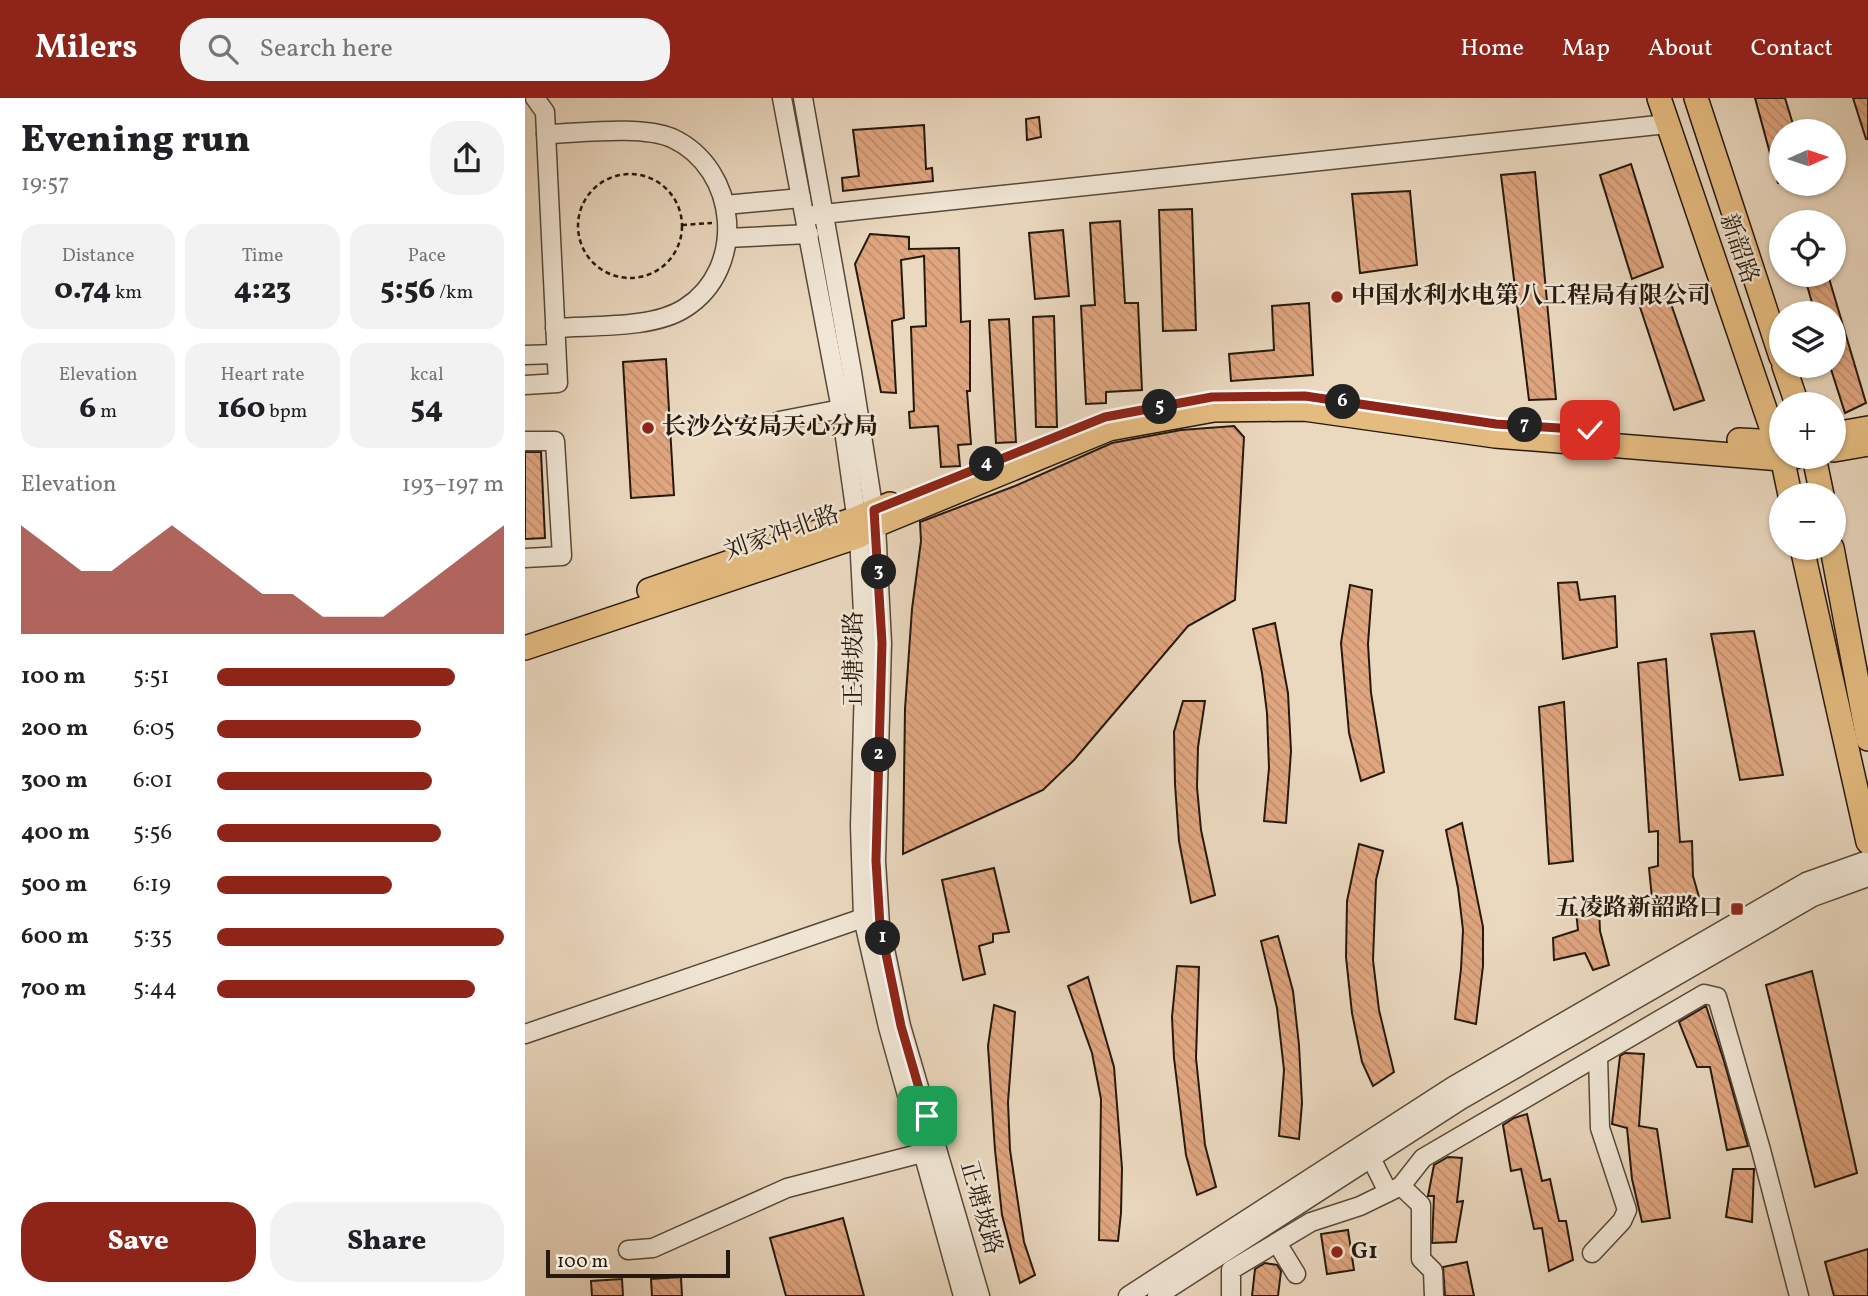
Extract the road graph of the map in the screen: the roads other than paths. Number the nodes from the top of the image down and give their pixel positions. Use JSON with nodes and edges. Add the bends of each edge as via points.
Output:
{"nodes":[{"id":1,"x":782,"y":98,"type":"edge"},
{"id":2,"x":803,"y":98,"type":"edge"},
{"id":3,"x":1659,"y":98,"type":"edge"},
{"id":4,"x":1696,"y":98,"type":"edge"},
{"id":5,"x":540,"y":105,"type":"edge"},
{"id":6,"x":525,"y":113,"type":"edge"},
{"id":7,"x":1667,"y":124,"type":"junction"},
{"id":8,"x":546,"y":134,"type":"junction"},
{"id":9,"x":801,"y":198,"type":"junction"},
{"id":10,"x":824,"y":214,"type":"junction"},
{"id":11,"x":726,"y":221,"type":"junction"},
{"id":12,"x":807,"y":225,"type":"junction"},
{"id":13,"x":1769,"y":320,"type":"edge"},
{"id":14,"x":555,"y":328,"type":"junction"},
{"id":15,"x":557,"y":354,"type":"junction"},
{"id":16,"x":525,"y":355,"type":"edge"},
{"id":17,"x":525,"y":385,"type":"edge"},
{"id":18,"x":841,"y":409,"type":"junction"},
{"id":19,"x":1769,"y":412,"type":"edge"},
{"id":20,"x":779,"y":421,"type":"dead end"},
{"id":21,"x":1868,"y":428,"type":"edge"},
{"id":22,"x":1846,"y":431,"type":"edge"},
{"id":23,"x":525,"y":441,"type":"edge"},
{"id":24,"x":1868,"y":444,"type":"edge"},
{"id":25,"x":1846,"y":448,"type":"edge"},
{"id":26,"x":1769,"y":451,"type":"edge"},
{"id":27,"x":866,"y":522,"type":"junction"},
{"id":28,"x":525,"y":558,"type":"edge"},
{"id":29,"x":1805,"y":560,"type":"edge"},
{"id":30,"x":1834,"y":560,"type":"edge"},
{"id":31,"x":525,"y":634,"type":"edge"},
{"id":32,"x":525,"y":648,"type":"edge"},
{"id":33,"x":1868,"y":739,"type":"edge"},
{"id":34,"x":1868,"y":842,"type":"edge"},
{"id":35,"x":1868,"y":860,"type":"edge"},
{"id":36,"x":1868,"y":877,"type":"edge"},
{"id":37,"x":863,"y":918,"type":"junction"},
{"id":38,"x":525,"y":1034,"type":"edge"},
{"id":39,"x":1598,"y":1056,"type":"junction"},
{"id":40,"x":1368,"y":1151,"type":"junction"},
{"id":41,"x":922,"y":1153,"type":"junction"},
{"id":42,"x":1395,"y":1189,"type":"junction"},
{"id":43,"x":1277,"y":1242,"type":"junction"},
{"id":44,"x":628,"y":1250,"type":"dead end"},
{"id":45,"x":1592,"y":1253,"type":"dead end"},
{"id":46,"x":1296,"y":1274,"type":"dead end"},
{"id":47,"x":963,"y":1296,"type":"edge"},
{"id":48,"x":980,"y":1296,"type":"edge"},
{"id":49,"x":1128,"y":1296,"type":"edge"},
{"id":50,"x":1157,"y":1296,"type":"edge"},
{"id":51,"x":1231,"y":1296,"type":"edge"},
{"id":52,"x":1434,"y":1296,"type":"edge"},
{"id":53,"x":1799,"y":1296,"type":"edge"}],
"edges":[{"from":1,"to":9,"type":"street","name":"正塘坡路"},
{"from":2,"to":10,"type":"street","name":"正塘坡路"},
{"from":3,"to":7,"type":"main road","name":"新韶路"},
{"from":4,"to":13,"type":"main road","name":"新韶路"},
{"from":5,"to":6,"type":"street"},
{"from":5,"to":8,"type":"street"},
{"from":7,"to":10,"type":"street"},
{"from":7,"to":19,"type":"main road","name":"新韶路"},
{"from":8,"to":11,"type":"street","via":[[641,131],[671,138],[708,164],[719,183]]},
{"from":8,"to":14,"type":"street"},
{"from":9,"to":11,"type":"street"},
{"from":9,"to":12,"type":"street","name":"正塘坡路"},
{"from":10,"to":12,"type":"street"},
{"from":10,"to":27,"type":"street","name":"正塘坡路"},
{"from":11,"to":12,"type":"street"},
{"from":11,"to":14,"type":"street","via":[[724,257],[716,276],[705,293],[683,310],[651,321]]},
{"from":12,"to":18,"type":"street","name":"正塘坡路"},
{"from":14,"to":15,"type":"street"},
{"from":15,"to":16,"type":"street"},
{"from":15,"to":17,"type":"street","via":[[558,383]]},
{"from":18,"to":20,"type":"street"},
{"from":18,"to":27,"type":"street","name":"正塘坡路"},
{"from":21,"to":22,"type":"main road"},
{"from":23,"to":28,"type":"street","via":[[555,441],[562,556]]},
{"from":24,"to":25,"type":"main road"},
{"from":26,"to":27,"type":"main road","name":"刘家冲北路","via":[[1496,424],[1305,396],[1212,397],[1105,417]]},
{"from":27,"to":31,"type":"main road","name":"刘家冲北路"},
{"from":27,"to":32,"type":"main road","name":"刘家冲北路"},
{"from":27,"to":37,"type":"street","name":"正塘坡路","via":[[860,826]]},
{"from":27,"to":48,"type":"street","name":"正塘坡路","via":[[882,643],[876,861],[880,925],[901,1026]]},
{"from":29,"to":34,"type":"main road"},
{"from":30,"to":33,"type":"main road"},
{"from":35,"to":40,"type":"street","via":[[1806,882],[1453,1086]]},
{"from":36,"to":40,"type":"street","via":[[1813,897]]},
{"from":37,"to":38,"type":"street"},
{"from":37,"to":41,"type":"street","name":"正塘坡路"},
{"from":39,"to":42,"type":"street","via":[[1423,1158]]},
{"from":39,"to":45,"type":"street","via":[[1600,1128],[1627,1210]]},
{"from":39,"to":53,"type":"street","via":[[1704,994],[1717,997]]},
{"from":40,"to":42,"type":"street"},
{"from":40,"to":49,"type":"street"},
{"from":40,"to":50,"type":"street"},
{"from":41,"to":44,"type":"street","via":[[787,1188],[653,1248]]},
{"from":41,"to":47,"type":"street","name":"正塘坡路"},
{"from":42,"to":43,"type":"street","via":[[1311,1222]]},
{"from":42,"to":52,"type":"street","via":[[1421,1205],[1421,1259],[1433,1271]]},
{"from":43,"to":46,"type":"street"},
{"from":43,"to":51,"type":"street","via":[[1231,1270]]}]}
